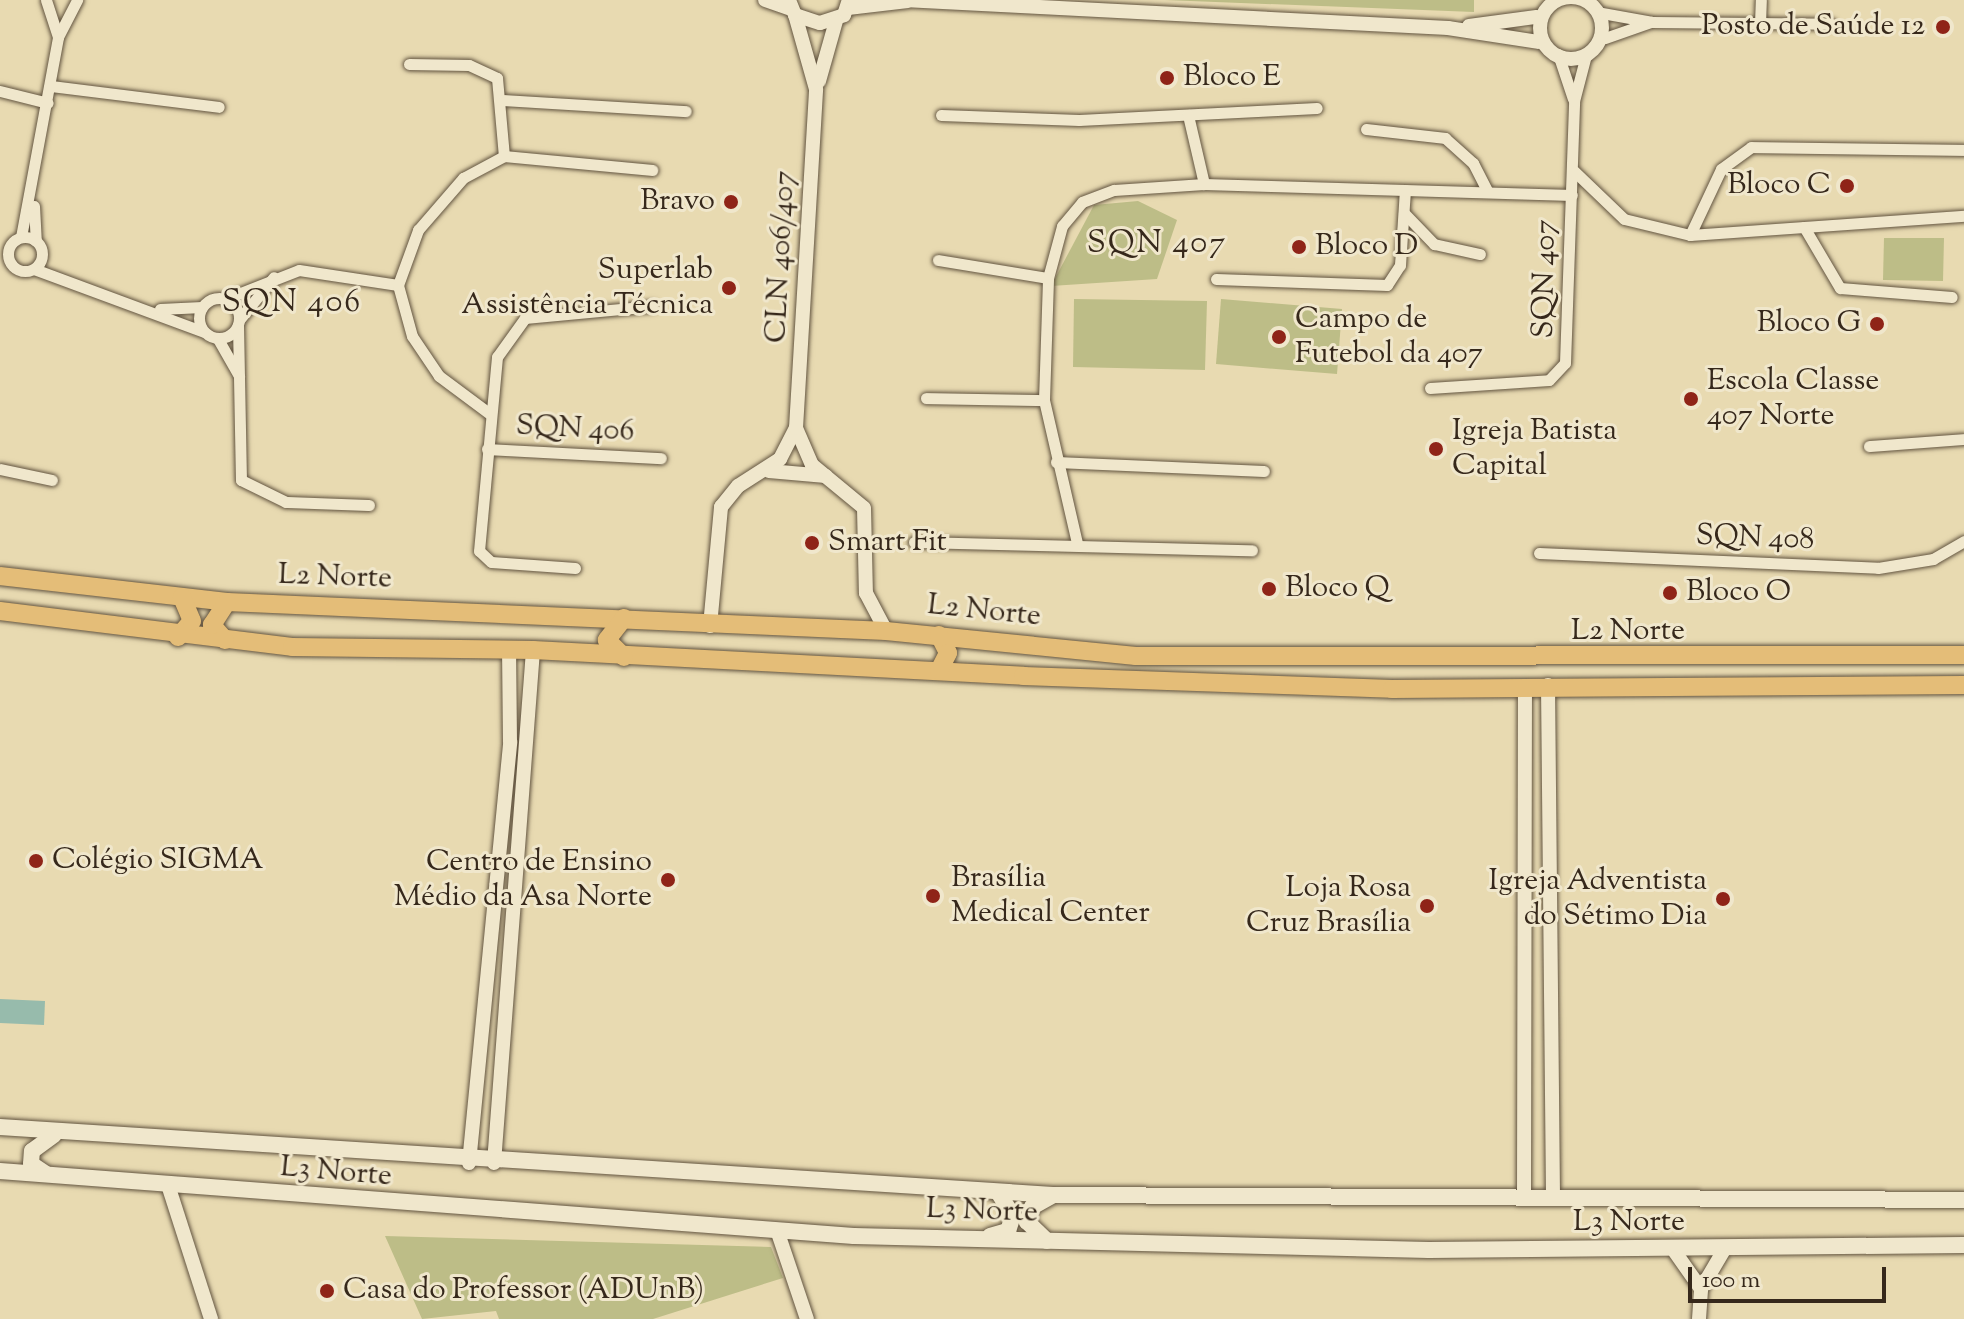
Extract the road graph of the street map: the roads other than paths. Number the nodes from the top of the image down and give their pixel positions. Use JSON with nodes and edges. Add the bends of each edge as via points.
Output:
{"nodes":[{"id":1,"x":46,"y":0,"type":"edge"},
{"id":2,"x":77,"y":0,"type":"edge"},
{"id":3,"x":765,"y":0,"type":"edge"},
{"id":4,"x":906,"y":0,"type":"edge"},
{"id":5,"x":1761,"y":0,"type":"edge"},
{"id":6,"x":1558,"y":1,"type":"edge"},
{"id":7,"x":1589,"y":1,"type":"edge"},
{"id":8,"x":849,"y":4,"type":"edge"},
{"id":9,"x":792,"y":8,"type":"edge"},
{"id":10,"x":1602,"y":13,"type":"junction"},
{"id":11,"x":1536,"y":17,"type":"junction"},
{"id":12,"x":836,"y":21,"type":"junction"},
{"id":13,"x":1652,"y":22,"type":"junction"},
{"id":14,"x":1760,"y":24,"type":"junction"},
{"id":15,"x":1831,"y":24,"type":"dead end"},
{"id":16,"x":1448,"y":28,"type":"junction"},
{"id":17,"x":58,"y":37,"type":"junction"},
{"id":18,"x":1605,"y":38,"type":"junction"},
{"id":19,"x":1538,"y":42,"type":"junction"},
{"id":20,"x":1558,"y":54,"type":"junction"},
{"id":21,"x":1586,"y":55,"type":"junction"},
{"id":22,"x":409,"y":64,"type":"dead end"},
{"id":23,"x":51,"y":86,"type":"junction"},
{"id":24,"x":816,"y":89,"type":"junction"},
{"id":25,"x":0,"y":91,"type":"edge"},
{"id":26,"x":504,"y":100,"type":"junction"},
{"id":27,"x":1574,"y":101,"type":"junction"},
{"id":28,"x":48,"y":103,"type":"junction"},
{"id":29,"x":219,"y":107,"type":"dead end"},
{"id":30,"x":1317,"y":108,"type":"dead end"},
{"id":31,"x":686,"y":111,"type":"dead end"},
{"id":32,"x":941,"y":115,"type":"dead end"},
{"id":33,"x":1188,"y":115,"type":"junction"},
{"id":34,"x":1366,"y":129,"type":"dead end"},
{"id":35,"x":1964,"y":150,"type":"edge"},
{"id":36,"x":504,"y":156,"type":"junction"},
{"id":37,"x":652,"y":170,"type":"dead end"},
{"id":38,"x":1574,"y":171,"type":"junction"},
{"id":39,"x":1204,"y":184,"type":"junction"},
{"id":40,"x":1405,"y":190,"type":"junction"},
{"id":41,"x":1487,"y":191,"type":"junction"},
{"id":42,"x":1572,"y":195,"type":"junction"},
{"id":43,"x":34,"y":198,"type":"junction"},
{"id":44,"x":1405,"y":214,"type":"junction"},
{"id":45,"x":1960,"y":216,"type":"edge"},
{"id":46,"x":1804,"y":227,"type":"junction"},
{"id":47,"x":1964,"y":228,"type":"edge"},
{"id":48,"x":1690,"y":235,"type":"junction"},
{"id":49,"x":21,"y":237,"type":"junction"},
{"id":50,"x":36,"y":241,"type":"junction"},
{"id":51,"x":5,"y":247,"type":"edge"},
{"id":52,"x":1480,"y":254,"type":"dead end"},
{"id":53,"x":42,"y":258,"type":"junction"},
{"id":54,"x":938,"y":260,"type":"dead end"},
{"id":55,"x":0,"y":267,"type":"edge"},
{"id":56,"x":15,"y":268,"type":"junction"},
{"id":57,"x":34,"y":269,"type":"junction"},
{"id":58,"x":274,"y":276,"type":"junction"},
{"id":59,"x":1048,"y":278,"type":"junction"},
{"id":60,"x":1216,"y":279,"type":"dead end"},
{"id":61,"x":76,"y":283,"type":"junction"},
{"id":62,"x":398,"y":285,"type":"junction"},
{"id":63,"x":1952,"y":297,"type":"dead end"},
{"id":64,"x":225,"y":299,"type":"junction"},
{"id":65,"x":652,"y":306,"type":"dead end"},
{"id":66,"x":202,"y":307,"type":"junction"},
{"id":67,"x":156,"y":309,"type":"junction"},
{"id":68,"x":239,"y":323,"type":"junction"},
{"id":69,"x":204,"y":332,"type":"junction"},
{"id":70,"x":218,"y":339,"type":"junction"},
{"id":71,"x":241,"y":380,"type":"junction"},
{"id":72,"x":1430,"y":388,"type":"dead end"},
{"id":73,"x":926,"y":398,"type":"dead end"},
{"id":74,"x":1044,"y":400,"type":"junction"},
{"id":75,"x":490,"y":414,"type":"junction"},
{"id":76,"x":796,"y":428,"type":"junction"},
{"id":77,"x":1964,"y":439,"type":"edge"},
{"id":78,"x":1869,"y":446,"type":"dead end"},
{"id":79,"x":487,"y":449,"type":"junction"},
{"id":80,"x":661,"y":458,"type":"dead end"},
{"id":81,"x":1056,"y":462,"type":"junction"},
{"id":82,"x":0,"y":469,"type":"edge"},
{"id":83,"x":769,"y":471,"type":"junction"},
{"id":84,"x":1264,"y":471,"type":"dead end"},
{"id":85,"x":826,"y":476,"type":"junction"},
{"id":86,"x":52,"y":480,"type":"dead end"},
{"id":87,"x":369,"y":505,"type":"dead end"},
{"id":88,"x":1964,"y":541,"type":"edge"},
{"id":89,"x":914,"y":542,"type":"dead end"},
{"id":90,"x":1077,"y":543,"type":"junction"},
{"id":91,"x":1252,"y":550,"type":"dead end"},
{"id":92,"x":1539,"y":553,"type":"dead end"},
{"id":93,"x":575,"y":568,"type":"dead end"},
{"id":94,"x":0,"y":576,"type":"edge"},
{"id":95,"x":182,"y":597,"type":"junction"},
{"id":96,"x":227,"y":602,"type":"junction"},
{"id":97,"x":0,"y":611,"type":"edge"},
{"id":98,"x":624,"y":618,"type":"junction"},
{"id":99,"x":710,"y":626,"type":"junction"},
{"id":100,"x":886,"y":631,"type":"junction"},
{"id":101,"x":939,"y":635,"type":"junction"},
{"id":102,"x":178,"y":637,"type":"junction"},
{"id":103,"x":225,"y":640,"type":"junction"},
{"id":104,"x":509,"y":650,"type":"junction"},
{"id":105,"x":533,"y":650,"type":"junction"},
{"id":106,"x":1964,"y":655,"type":"edge"},
{"id":107,"x":624,"y":657,"type":"junction"},
{"id":108,"x":939,"y":671,"type":"junction"},
{"id":109,"x":1548,"y":685,"type":"junction"},
{"id":110,"x":1964,"y":685,"type":"edge"},
{"id":111,"x":1525,"y":686,"type":"junction"},
{"id":112,"x":0,"y":1127,"type":"edge"},
{"id":113,"x":60,"y":1133,"type":"junction"},
{"id":114,"x":469,"y":1163,"type":"junction"},
{"id":115,"x":494,"y":1163,"type":"junction"},
{"id":116,"x":0,"y":1171,"type":"edge"},
{"id":117,"x":51,"y":1176,"type":"junction"},
{"id":118,"x":169,"y":1188,"type":"junction"},
{"id":119,"x":998,"y":1192,"type":"junction"},
{"id":120,"x":1053,"y":1195,"type":"junction"},
{"id":121,"x":1524,"y":1196,"type":"junction"},
{"id":122,"x":1553,"y":1198,"type":"junction"},
{"id":123,"x":1964,"y":1200,"type":"edge"},
{"id":124,"x":778,"y":1233,"type":"junction"},
{"id":125,"x":965,"y":1238,"type":"junction"},
{"id":126,"x":1050,"y":1243,"type":"junction"},
{"id":127,"x":1964,"y":1245,"type":"edge"},
{"id":128,"x":1724,"y":1250,"type":"junction"},
{"id":129,"x":1675,"y":1252,"type":"junction"},
{"id":130,"x":1701,"y":1289,"type":"junction"},
{"id":131,"x":211,"y":1319,"type":"edge"},
{"id":132,"x":807,"y":1319,"type":"edge"},
{"id":133,"x":1699,"y":1319,"type":"edge"}],
"edges":[{"from":1,"to":17,"type":"street"},
{"from":2,"to":17,"type":"street"},
{"from":3,"to":9,"type":"street"},
{"from":4,"to":8,"type":"street"},
{"from":4,"to":16,"type":"street"},
{"from":5,"to":14,"type":"street"},
{"from":6,"to":7,"type":"street"},
{"from":6,"to":11,"type":"street"},
{"from":7,"to":10,"type":"street"},
{"from":8,"to":12,"type":"street"},
{"from":9,"to":12,"type":"street"},
{"from":9,"to":24,"type":"street","name":"CLN 406/407"},
{"from":10,"to":13,"type":"street"},
{"from":10,"to":18,"type":"street"},
{"from":11,"to":16,"type":"street"},
{"from":11,"to":19,"type":"street"},
{"from":12,"to":24,"type":"street","name":"CLN 406/407"},
{"from":13,"to":14,"type":"street"},
{"from":13,"to":18,"type":"street"},
{"from":14,"to":15,"type":"street"},
{"from":16,"to":19,"type":"street"},
{"from":17,"to":23,"type":"street"},
{"from":18,"to":21,"type":"street"},
{"from":19,"to":20,"type":"street"},
{"from":20,"to":21,"type":"street"},
{"from":20,"to":27,"type":"street"},
{"from":21,"to":27,"type":"street"},
{"from":22,"to":26,"type":"street","via":[[482,68],[497,78]]},
{"from":23,"to":28,"type":"street"},
{"from":23,"to":29,"type":"street"},
{"from":24,"to":76,"type":"street","name":"CLN 406/407"},
{"from":25,"to":28,"type":"street"},
{"from":26,"to":31,"type":"street"},
{"from":26,"to":36,"type":"street"},
{"from":27,"to":38,"type":"street","name":"SQN 407"},
{"from":28,"to":43,"type":"street"},
{"from":30,"to":33,"type":"street"},
{"from":32,"to":33,"type":"street"},
{"from":33,"to":39,"type":"street"},
{"from":34,"to":41,"type":"street","via":[[1445,138],[1473,163]]},
{"from":35,"to":48,"type":"street","via":[[1751,147],[1721,169]]},
{"from":36,"to":37,"type":"street"},
{"from":36,"to":62,"type":"street","via":[[463,178],[440,201],[414,238]]},
{"from":38,"to":42,"type":"street","name":"SQN 407"},
{"from":38,"to":48,"type":"street","via":[[1624,219]]},
{"from":39,"to":40,"type":"street","name":"SQN 407"},
{"from":39,"to":59,"type":"street","name":"SQN 407","via":[[1089,198],[1062,226]]},
{"from":40,"to":41,"type":"street","name":"SQN 407"},
{"from":40,"to":44,"type":"street"},
{"from":41,"to":42,"type":"street","name":"SQN 407"},
{"from":42,"to":72,"type":"street","name":"SQN 407","via":[[1568,354],[1558,376]]},
{"from":43,"to":49,"type":"street"},
{"from":43,"to":50,"type":"street"},
{"from":44,"to":52,"type":"street","via":[[1434,244]]},
{"from":44,"to":60,"type":"street","via":[[1399,271],[1378,289]]},
{"from":45,"to":46,"type":"street"},
{"from":45,"to":47,"type":"street"},
{"from":46,"to":48,"type":"street"},
{"from":46,"to":63,"type":"street","via":[[1840,288]]},
{"from":49,"to":50,"type":"street"},
{"from":49,"to":51,"type":"street"},
{"from":50,"to":53,"type":"street"},
{"from":51,"to":56,"type":"street"},
{"from":53,"to":57,"type":"street"},
{"from":53,"to":61,"type":"street"},
{"from":54,"to":59,"type":"street"},
{"from":55,"to":56,"type":"street"},
{"from":56,"to":57,"type":"street"},
{"from":57,"to":61,"type":"street"},
{"from":58,"to":62,"type":"street","via":[[299,270]]},
{"from":58,"to":64,"type":"street"},
{"from":58,"to":68,"type":"street"},
{"from":59,"to":74,"type":"street","name":"SQN 407"},
{"from":61,"to":67,"type":"street"},
{"from":62,"to":75,"type":"street","name":"SQN 406","via":[[427,364]]},
{"from":64,"to":66,"type":"street"},
{"from":64,"to":68,"type":"street"},
{"from":65,"to":75,"type":"street","name":"SQN 406","via":[[516,323],[497,357]]},
{"from":66,"to":67,"type":"street"},
{"from":66,"to":69,"type":"street"},
{"from":67,"to":69,"type":"street"},
{"from":68,"to":70,"type":"street"},
{"from":68,"to":71,"type":"street"},
{"from":69,"to":70,"type":"street"},
{"from":70,"to":71,"type":"street"},
{"from":71,"to":87,"type":"street","via":[[236,457],[246,485],[286,502]]},
{"from":73,"to":74,"type":"street"},
{"from":74,"to":81,"type":"street","name":"SQN 407"},
{"from":75,"to":79,"type":"street","name":"SQN 406"},
{"from":76,"to":83,"type":"street"},
{"from":76,"to":85,"type":"street","via":[[804,452]]},
{"from":77,"to":78,"type":"street"},
{"from":79,"to":80,"type":"street","name":"SQN 406"},
{"from":79,"to":93,"type":"street","name":"SQN 406","via":[[477,534],[482,556]]},
{"from":81,"to":84,"type":"street"},
{"from":81,"to":90,"type":"street","name":"SQN 407"},
{"from":82,"to":86,"type":"street"},
{"from":83,"to":85,"type":"street"},
{"from":83,"to":99,"type":"street","via":[[738,486],[721,507]]},
{"from":85,"to":100,"type":"street","via":[[864,508],[866,593]]},
{"from":88,"to":92,"type":"street","name":"SQN 408","via":[[1933,559],[1878,568]]},
{"from":89,"to":90,"type":"street"},
{"from":90,"to":91,"type":"street"},
{"from":94,"to":95,"type":"main road","name":"L2 Norte"},
{"from":95,"to":96,"type":"main road","name":"L2 Norte"},
{"from":95,"to":102,"type":"main road","via":[[192,621]]},
{"from":96,"to":98,"type":"main road","name":"L2 Norte"},
{"from":96,"to":103,"type":"main road","via":[[212,625]]},
{"from":97,"to":102,"type":"main road","name":"L2 Norte"},
{"from":98,"to":99,"type":"main road","name":"L2 Norte"},
{"from":98,"to":107,"type":"main road","via":[[607,640]]},
{"from":99,"to":100,"type":"main road","name":"L2 Norte"},
{"from":100,"to":101,"type":"main road","name":"L2 Norte"},
{"from":101,"to":106,"type":"main road","name":"L2 Norte","via":[[1184,657]]},
{"from":101,"to":108,"type":"main road","via":[[948,653]]},
{"from":102,"to":103,"type":"main road","name":"L2 Norte"},
{"from":103,"to":104,"type":"main road","name":"L2 Norte"},
{"from":104,"to":105,"type":"main road","name":"L2 Norte"},
{"from":104,"to":114,"type":"street","via":[[510,742]]},
{"from":105,"to":107,"type":"main road","name":"L2 Norte"},
{"from":105,"to":115,"type":"street"},
{"from":107,"to":108,"type":"main road","name":"L2 Norte"},
{"from":108,"to":111,"type":"main road","name":"L2 Norte","via":[[1392,689]]},
{"from":109,"to":110,"type":"main road","name":"L2 Norte"},
{"from":109,"to":111,"type":"main road","name":"L2 Norte"},
{"from":109,"to":122,"type":"street"},
{"from":111,"to":121,"type":"street"},
{"from":112,"to":113,"type":"main road","name":"L3 Norte"},
{"from":113,"to":114,"type":"main road","name":"L3 Norte"},
{"from":113,"to":117,"type":"main road","via":[[39,1140],[32,1151],[34,1167]]},
{"from":114,"to":115,"type":"main road","name":"L3 Norte"},
{"from":115,"to":119,"type":"main road","name":"L3 Norte"},
{"from":116,"to":117,"type":"main road","name":"L3 Norte"},
{"from":117,"to":118,"type":"main road","name":"L3 Norte"},
{"from":118,"to":124,"type":"main road","name":"L3 Norte"},
{"from":118,"to":131,"type":"street"},
{"from":119,"to":120,"type":"main road","name":"L3 Norte"},
{"from":119,"to":125,"type":"main road","via":[[1013,1207],[1008,1231]]},
{"from":120,"to":121,"type":"main road","name":"L3 Norte"},
{"from":120,"to":126,"type":"main road","via":[[1032,1207],[1027,1222]]},
{"from":121,"to":122,"type":"main road","name":"L3 Norte"},
{"from":122,"to":123,"type":"main road","name":"L3 Norte"},
{"from":124,"to":125,"type":"main road","name":"L3 Norte"},
{"from":124,"to":132,"type":"street"},
{"from":125,"to":126,"type":"main road","name":"L3 Norte"},
{"from":126,"to":129,"type":"main road","name":"L3 Norte"},
{"from":127,"to":128,"type":"main road","name":"L3 Norte"},
{"from":128,"to":129,"type":"main road","name":"L3 Norte"},
{"from":128,"to":130,"type":"street"},
{"from":129,"to":130,"type":"street"},
{"from":130,"to":133,"type":"street"}]}
